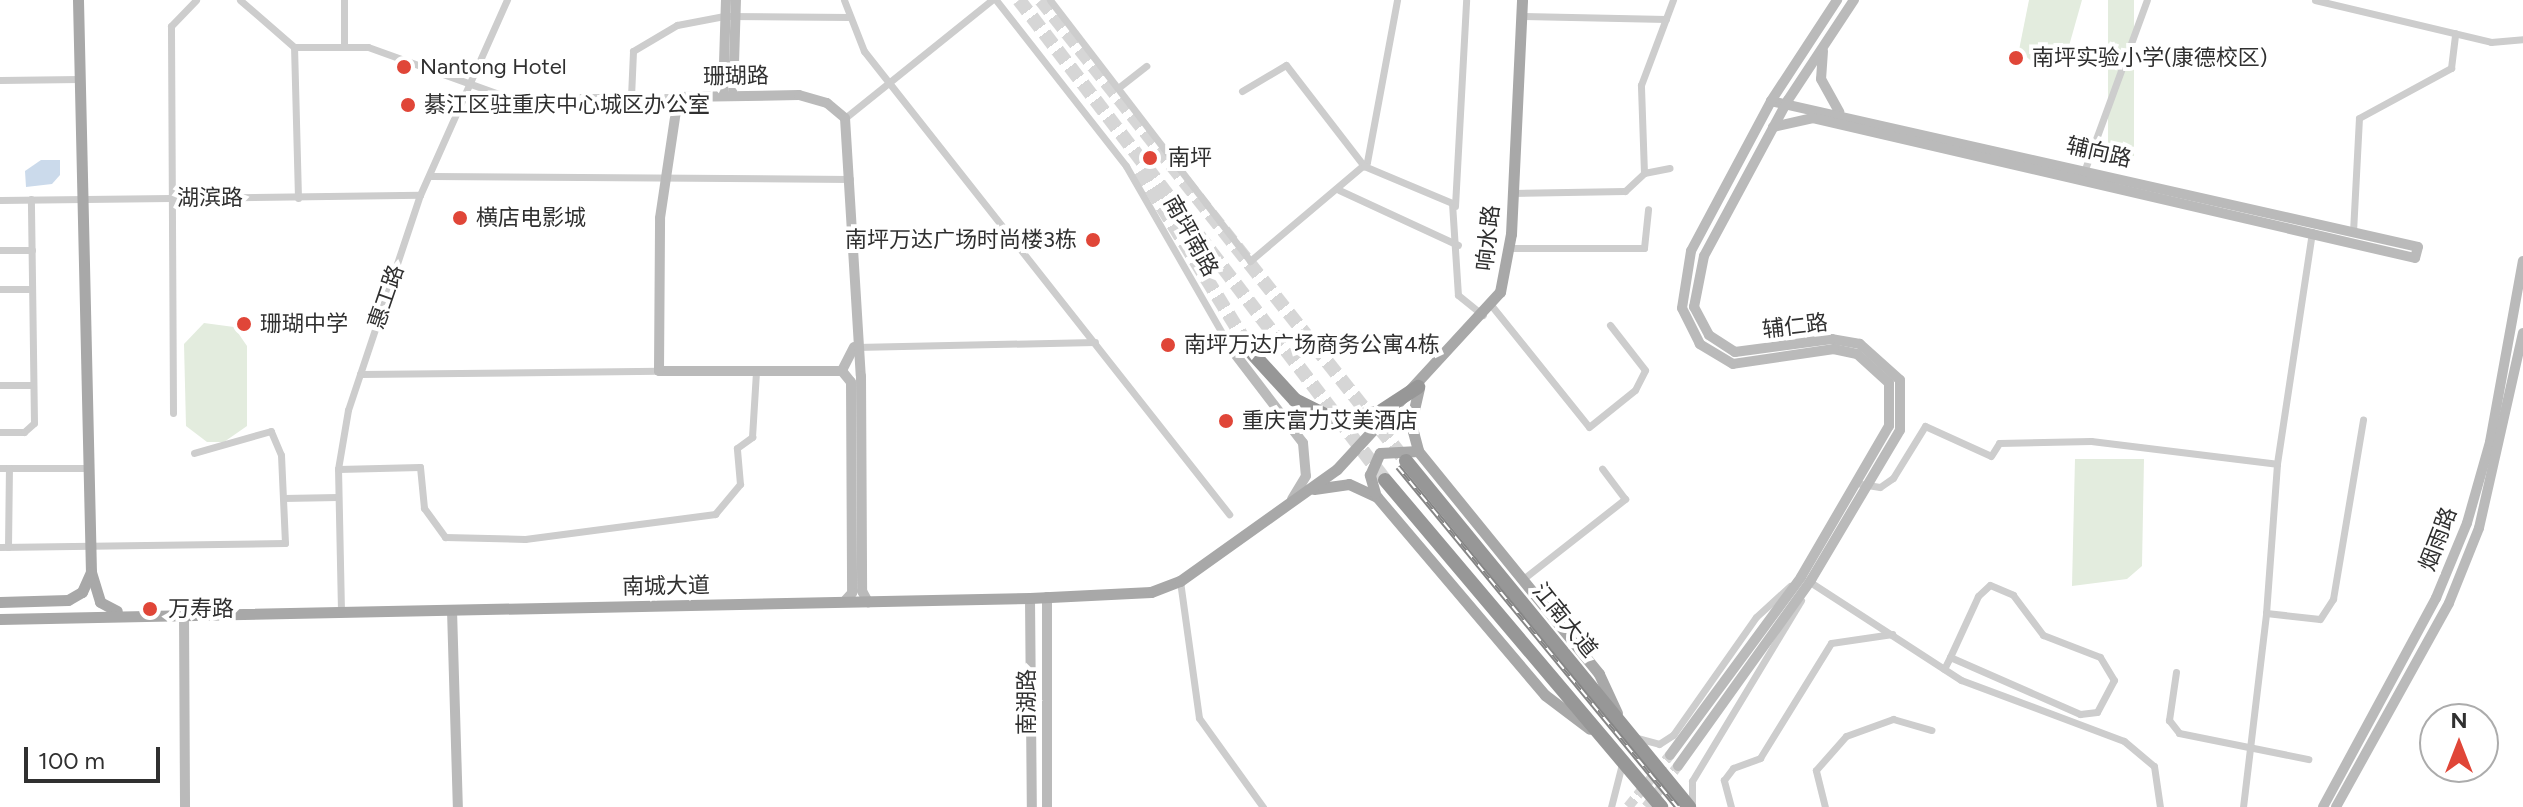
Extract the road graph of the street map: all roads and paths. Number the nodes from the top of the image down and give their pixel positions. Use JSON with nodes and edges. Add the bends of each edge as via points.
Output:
{"nodes":[{"id":1,"x":78,"y":0,"type":"edge"},
{"id":2,"x":196,"y":0,"type":"edge"},
{"id":3,"x":240,"y":0,"type":"edge"},
{"id":4,"x":344,"y":0,"type":"edge"},
{"id":5,"x":507,"y":0,"type":"edge"},
{"id":6,"x":726,"y":0,"type":"edge"},
{"id":7,"x":736,"y":0,"type":"edge"},
{"id":8,"x":844,"y":0,"type":"edge"},
{"id":9,"x":994,"y":0,"type":"edge"},
{"id":10,"x":1050,"y":0,"type":"edge"},
{"id":11,"x":1397,"y":0,"type":"edge"},
{"id":12,"x":1466,"y":0,"type":"edge"},
{"id":13,"x":1522,"y":0,"type":"edge"},
{"id":14,"x":1673,"y":0,"type":"edge"},
{"id":15,"x":1837,"y":0,"type":"edge"},
{"id":16,"x":1854,"y":0,"type":"edge"},
{"id":17,"x":2147,"y":0,"type":"edge"},
{"id":18,"x":2315,"y":0,"type":"edge"},
{"id":19,"x":729,"y":16,"type":"junction"},
{"id":20,"x":1521,"y":16,"type":"junction"},
{"id":21,"x":849,"y":17,"type":"junction"},
{"id":22,"x":1666,"y":19,"type":"junction"},
{"id":23,"x":2455,"y":33,"type":"junction"},
{"id":24,"x":2523,"y":39,"type":"edge"},
{"id":25,"x":1824,"y":46,"type":"junction"},
{"id":26,"x":294,"y":47,"type":"junction"},
{"id":27,"x":344,"y":47,"type":"junction"},
{"id":28,"x":1146,"y":66,"type":"dead end"},
{"id":29,"x":80,"y":79,"type":"junction"},
{"id":30,"x":0,"y":80,"type":"edge"},
{"id":31,"x":892,"y":83,"type":"junction"},
{"id":32,"x":475,"y":85,"type":"junction"},
{"id":33,"x":1118,"y":88,"type":"junction"},
{"id":34,"x":1242,"y":91,"type":"dead end"},
{"id":35,"x":728,"y":95,"type":"junction"},
{"id":36,"x":631,"y":97,"type":"junction"},
{"id":37,"x":678,"y":97,"type":"junction"},
{"id":38,"x":1788,"y":100,"type":"junction"},
{"id":39,"x":1771,"y":101,"type":"junction"},
{"id":40,"x":1839,"y":112,"type":"junction"},
{"id":41,"x":845,"y":118,"type":"junction"},
{"id":42,"x":1773,"y":127,"type":"junction"},
{"id":43,"x":1364,"y":166,"type":"junction"},
{"id":44,"x":1670,"y":168,"type":"dead end"},
{"id":45,"x":2085,"y":169,"type":"junction"},
{"id":46,"x":1644,"y":173,"type":"junction"},
{"id":47,"x":431,"y":176,"type":"junction"},
{"id":48,"x":666,"y":178,"type":"junction"},
{"id":49,"x":850,"y":179,"type":"junction"},
{"id":50,"x":1339,"y":190,"type":"junction"},
{"id":51,"x":1512,"y":193,"type":"junction"},
{"id":52,"x":420,"y":195,"type":"junction"},
{"id":53,"x":83,"y":198,"type":"junction"},
{"id":54,"x":172,"y":198,"type":"junction"},
{"id":55,"x":298,"y":198,"type":"junction"},
{"id":56,"x":31,"y":199,"type":"junction"},
{"id":57,"x":0,"y":200,"type":"edge"},
{"id":58,"x":1455,"y":208,"type":"junction"},
{"id":59,"x":1648,"y":209,"type":"dead end"},
{"id":60,"x":2312,"y":228,"type":"junction"},
{"id":61,"x":2353,"y":232,"type":"junction"},
{"id":62,"x":1458,"y":245,"type":"junction"},
{"id":63,"x":1510,"y":248,"type":"junction"},
{"id":64,"x":0,"y":250,"type":"edge"},
{"id":65,"x":32,"y":250,"type":"junction"},
{"id":66,"x":2523,"y":261,"type":"edge"},
{"id":67,"x":0,"y":289,"type":"edge"},
{"id":68,"x":32,"y":289,"type":"junction"},
{"id":69,"x":1488,"y":310,"type":"junction"},
{"id":70,"x":1610,"y":325,"type":"dead end"},
{"id":71,"x":2523,"y":333,"type":"edge"},
{"id":72,"x":1095,"y":342,"type":"junction"},
{"id":73,"x":854,"y":347,"type":"junction"},
{"id":74,"x":1232,"y":350,"type":"joint"},
{"id":75,"x":1253,"y":354,"type":"tunnel mouth"},
{"id":76,"x":659,"y":371,"type":"junction"},
{"id":77,"x":756,"y":371,"type":"junction"},
{"id":78,"x":842,"y":371,"type":"junction"},
{"id":79,"x":360,"y":374,"type":"junction"},
{"id":80,"x":0,"y":385,"type":"edge"},
{"id":81,"x":33,"y":385,"type":"junction"},
{"id":82,"x":1419,"y":386,"type":"junction"},
{"id":83,"x":173,"y":413,"type":"dead end"},
{"id":84,"x":2363,"y":419,"type":"dead end"},
{"id":85,"x":0,"y":432,"type":"edge"},
{"id":86,"x":1418,"y":451,"type":"junction"},
{"id":87,"x":194,"y":453,"type":"dead end"},
{"id":88,"x":1406,"y":461,"type":"tunnel mouth"},
{"id":89,"x":2277,"y":464,"type":"junction"},
{"id":90,"x":4,"y":468,"type":"edge"},
{"id":91,"x":89,"y":468,"type":"junction"},
{"id":92,"x":338,"y":469,"type":"junction"},
{"id":93,"x":1602,"y":469,"type":"dead end"},
{"id":94,"x":1385,"y":480,"type":"tunnel mouth"},
{"id":95,"x":1864,"y":486,"type":"junction"},
{"id":96,"x":1303,"y":494,"type":"junction"},
{"id":97,"x":338,"y":497,"type":"junction"},
{"id":98,"x":1377,"y":497,"type":"junction"},
{"id":99,"x":283,"y":498,"type":"junction"},
{"id":100,"x":1289,"y":504,"type":"junction"},
{"id":101,"x":1229,"y":514,"type":"dead end"},
{"id":102,"x":90,"y":546,"type":"junction"},
{"id":103,"x":4,"y":547,"type":"edge"},
{"id":104,"x":91,"y":572,"type":"junction"},
{"id":105,"x":1806,"y":578,"type":"junction"},
{"id":106,"x":1523,"y":579,"type":"junction"},
{"id":107,"x":1180,"y":581,"type":"junction"},
{"id":108,"x":1047,"y":597,"type":"junction"},
{"id":109,"x":1030,"y":598,"type":"junction"},
{"id":110,"x":0,"y":602,"type":"edge"},
{"id":111,"x":844,"y":602,"type":"junction"},
{"id":112,"x":868,"y":602,"type":"junction"},
{"id":113,"x":452,"y":610,"type":"junction"},
{"id":114,"x":341,"y":611,"type":"junction"},
{"id":115,"x":184,"y":612,"type":"junction"},
{"id":116,"x":126,"y":613,"type":"junction"},
{"id":117,"x":2266,"y":613,"type":"junction"},
{"id":118,"x":0,"y":619,"type":"edge"},
{"id":119,"x":1892,"y":634,"type":"junction"},
{"id":120,"x":1950,"y":657,"type":"junction"},
{"id":121,"x":1944,"y":669,"type":"junction"},
{"id":122,"x":2176,"y":672,"type":"dead end"},
{"id":123,"x":1622,"y":724,"type":"junction"},
{"id":124,"x":1591,"y":730,"type":"junction"},
{"id":125,"x":1931,"y":730,"type":"dead end"},
{"id":126,"x":1632,"y":737,"type":"junction"},
{"id":127,"x":2253,"y":749,"type":"junction"},
{"id":128,"x":1670,"y":755,"type":"tunnel mouth"},
{"id":129,"x":2308,"y":759,"type":"dead end"},
{"id":130,"x":1622,"y":762,"type":"junction"},
{"id":131,"x":1678,"y":766,"type":"tunnel mouth"},
{"id":132,"x":185,"y":807,"type":"edge"},
{"id":133,"x":458,"y":807,"type":"edge"},
{"id":134,"x":1032,"y":807,"type":"edge"},
{"id":135,"x":1047,"y":807,"type":"edge"},
{"id":136,"x":1263,"y":807,"type":"edge"},
{"id":137,"x":1611,"y":807,"type":"edge"},
{"id":138,"x":1661,"y":807,"type":"edge"},
{"id":139,"x":1690,"y":807,"type":"edge"},
{"id":140,"x":1731,"y":807,"type":"edge"},
{"id":141,"x":1825,"y":807,"type":"edge"},
{"id":142,"x":2160,"y":807,"type":"edge"},
{"id":143,"x":2243,"y":807,"type":"edge"},
{"id":144,"x":2323,"y":807,"type":"edge"},
{"id":145,"x":2336,"y":807,"type":"edge"}],
"edges":[{"from":1,"to":29,"type":"main road"},
{"from":2,"to":54,"type":"street","via":[[171,26]]},
{"from":3,"to":26,"type":"street"},
{"from":4,"to":27,"type":"street"},
{"from":5,"to":32,"type":"street","name":"惠工路"},
{"from":6,"to":19,"type":"main road"},
{"from":7,"to":19,"type":"main road"},
{"from":8,"to":21,"type":"street"},
{"from":9,"to":31,"type":"street"},
{"from":9,"to":74,"type":"street","name":"南坪南路","via":[[1126,166]]},
{"from":10,"to":33,"type":"street","name":"南坪南路"},
{"from":11,"to":43,"type":"street"},
{"from":12,"to":58,"type":"street"},
{"from":13,"to":20,"type":"main road","name":"响水路"},
{"from":14,"to":22,"type":"street"},
{"from":15,"to":39,"type":"main road","name":"辅仁路"},
{"from":16,"to":25,"type":"main road","name":"辅仁路"},
{"from":17,"to":45,"type":"street"},
{"from":18,"to":23,"type":"street"},
{"from":19,"to":21,"type":"street"},
{"from":19,"to":35,"type":"main road"},
{"from":19,"to":36,"type":"street","via":[[677,25],[633,51]]},
{"from":20,"to":22,"type":"street"},
{"from":20,"to":51,"type":"main road","name":"响水路"},
{"from":21,"to":31,"type":"street"},
{"from":22,"to":46,"type":"street","via":[[1641,85]]},
{"from":23,"to":24,"type":"street"},
{"from":23,"to":61,"type":"street","via":[[2451,68],[2359,118]]},
{"from":25,"to":38,"type":"main road","name":"辅仁路"},
{"from":25,"to":40,"type":"main road","via":[[1821,79]]},
{"from":26,"to":27,"type":"street","name":"珊瑚路"},
{"from":26,"to":55,"type":"street"},
{"from":27,"to":32,"type":"street","name":"珊瑚路","via":[[368,47]]},
{"from":28,"to":33,"type":"street"},
{"from":29,"to":30,"type":"street"},
{"from":29,"to":53,"type":"main road"},
{"from":31,"to":41,"type":"street"},
{"from":31,"to":72,"type":"street"},
{"from":32,"to":36,"type":"street","name":"珊瑚路","via":[[507,97]]},
{"from":32,"to":47,"type":"street","name":"惠工路"},
{"from":33,"to":50,"type":"street","name":"南坪南路","via":[[1250,261]]},
{"from":34,"to":43,"type":"street","via":[[1286,65]]},
{"from":35,"to":37,"type":"main road","name":"珊瑚路"},
{"from":35,"to":41,"type":"main road","name":"珊瑚路","via":[[799,95],[827,103]]},
{"from":36,"to":37,"type":"street","name":"珊瑚路"},
{"from":37,"to":48,"type":"main road"},
{"from":38,"to":39,"type":"main road","name":"辅向路"},
{"from":38,"to":40,"type":"main road","name":"辅向路"},
{"from":38,"to":42,"type":"main road","name":"辅仁路"},
{"from":39,"to":95,"type":"main road","name":"辅仁路","via":[[1691,251],[1682,308],[1700,344],[1733,364],[1834,349],[1877,367],[1893,404]]},
{"from":40,"to":45,"type":"main road","name":"辅向路"},
{"from":41,"to":49,"type":"main road"},
{"from":42,"to":60,"type":"main road","name":"辅向路","via":[[1813,118]]},
{"from":42,"to":95,"type":"main road","name":"辅仁路","via":[[1704,256],[1694,307],[1709,335],[1735,352],[1832,339],[1886,360],[1905,405]]},
{"from":43,"to":50,"type":"street"},
{"from":43,"to":58,"type":"street"},
{"from":44,"to":46,"type":"street"},
{"from":45,"to":60,"type":"main road","name":"辅向路"},
{"from":46,"to":51,"type":"street","via":[[1625,191]]},
{"from":47,"to":48,"type":"street"},
{"from":47,"to":52,"type":"street","name":"惠工路"},
{"from":48,"to":49,"type":"street"},
{"from":48,"to":76,"type":"main road"},
{"from":49,"to":73,"type":"main road"},
{"from":50,"to":62,"type":"street"},
{"from":51,"to":63,"type":"main road","name":"响水路"},
{"from":52,"to":55,"type":"street","name":"湖滨路"},
{"from":52,"to":79,"type":"street","name":"惠工路"},
{"from":53,"to":54,"type":"street","name":"湖滨路"},
{"from":53,"to":56,"type":"street","name":"湖滨路"},
{"from":53,"to":91,"type":"main road"},
{"from":54,"to":55,"type":"street","name":"湖滨路"},
{"from":54,"to":83,"type":"street"},
{"from":56,"to":57,"type":"street","name":"湖滨路"},
{"from":56,"to":65,"type":"street"},
{"from":58,"to":62,"type":"street"},
{"from":59,"to":63,"type":"street","via":[[1644,248]]},
{"from":60,"to":61,"type":"main road","name":"辅向路"},
{"from":60,"to":61,"type":"main road","name":"辅向路","via":[[2417,253]]},
{"from":60,"to":89,"type":"street"},
{"from":62,"to":69,"type":"street","via":[[1461,304]]},
{"from":63,"to":69,"type":"main road","name":"响水路"},
{"from":64,"to":65,"type":"street"},
{"from":65,"to":68,"type":"street"},
{"from":66,"to":144,"type":"main road","name":"烟雨路","via":[[2490,442],[2467,523],[2436,598]]},
{"from":67,"to":68,"type":"street"},
{"from":68,"to":81,"type":"street"},
{"from":69,"to":70,"type":"street","via":[[1589,427],[1635,390],[1645,370]]},
{"from":69,"to":82,"type":"main road","name":"响水路"},
{"from":71,"to":145,"type":"main road","name":"烟雨路","via":[[2479,528],[2449,603]]},
{"from":72,"to":73,"type":"street"},
{"from":72,"to":101,"type":"street"},
{"from":73,"to":78,"type":"main road"},
{"from":73,"to":112,"type":"main road"},
{"from":74,"to":100,"type":"main road","name":"南坪南路","via":[[1307,454],[1306,476]]},
{"from":75,"to":82,"type":"highway","via":[[1295,400],[1333,419],[1378,413]]},
{"from":76,"to":77,"type":"main road"},
{"from":76,"to":79,"type":"street"},
{"from":77,"to":78,"type":"main road"},
{"from":77,"to":92,"type":"street","via":[[752,437],[737,448],[740,484],[715,514],[525,539],[445,537],[424,508],[420,467]]},
{"from":78,"to":111,"type":"main road","via":[[851,382],[852,593]]},
{"from":79,"to":92,"type":"street","name":"惠工路"},
{"from":80,"to":81,"type":"street"},
{"from":81,"to":85,"type":"street","via":[[34,423],[24,432]]},
{"from":82,"to":86,"type":"main road","via":[[1411,424]]},
{"from":82,"to":96,"type":"main road","name":"响水路"},
{"from":84,"to":117,"type":"street","via":[[2333,599],[2320,619]]},
{"from":86,"to":98,"type":"main road","via":[[1380,453],[1370,475]]},
{"from":86,"to":106,"type":"main road"},
{"from":87,"to":99,"type":"street","via":[[271,431]]},
{"from":88,"to":123,"type":"highway","name":"江南大道"},
{"from":89,"to":95,"type":"street","via":[[2091,441],[1999,443],[1991,456],[1925,426],[1893,478]]},
{"from":89,"to":117,"type":"street"},
{"from":90,"to":91,"type":"street"},
{"from":90,"to":103,"type":"street"},
{"from":91,"to":102,"type":"main road"},
{"from":92,"to":97,"type":"street","name":"惠工路"},
{"from":93,"to":106,"type":"street","via":[[1625,499]]},
{"from":94,"to":124,"type":"highway"},
{"from":95,"to":105,"type":"main road","name":"辅仁路"},
{"from":96,"to":98,"type":"main road","via":[[1349,484]]},
{"from":96,"to":100,"type":"main road","name":"南城大道"},
{"from":97,"to":99,"type":"street"},
{"from":97,"to":114,"type":"street","name":"惠工路"},
{"from":98,"to":124,"type":"main road","via":[[1545,695]]},
{"from":99,"to":102,"type":"street","via":[[285,543]]},
{"from":100,"to":107,"type":"main road","name":"南城大道"},
{"from":102,"to":103,"type":"street"},
{"from":102,"to":104,"type":"main road"},
{"from":104,"to":110,"type":"main road","via":[[87,586],[68,600]]},
{"from":104,"to":116,"type":"main road","via":[[100,602]]},
{"from":105,"to":119,"type":"street"},
{"from":105,"to":126,"type":"street","via":[[1756,617],[1666,742]]},
{"from":105,"to":128,"type":"main road","name":"辅仁路"},
{"from":105,"to":131,"type":"main road","name":"辅仁路"},
{"from":105,"to":139,"type":"street","via":[[1782,640],[1692,781]]},
{"from":106,"to":123,"type":"main road","via":[[1599,674]]},
{"from":107,"to":108,"type":"main road","name":"南城大道","via":[[1151,592]]},
{"from":107,"to":136,"type":"street","via":[[1199,718]]},
{"from":108,"to":109,"type":"main road","name":"南城大道"},
{"from":108,"to":135,"type":"main road","name":"南湖路"},
{"from":109,"to":112,"type":"main road","name":"南城大道"},
{"from":109,"to":134,"type":"main road"},
{"from":111,"to":112,"type":"main road","name":"南城大道"},
{"from":111,"to":113,"type":"main road","name":"南城大道"},
{"from":113,"to":114,"type":"main road","name":"南城大道"},
{"from":113,"to":133,"type":"main road"},
{"from":114,"to":115,"type":"main road","name":"南城大道"},
{"from":115,"to":116,"type":"main road","name":"南城大道"},
{"from":115,"to":132,"type":"main road"},
{"from":116,"to":118,"type":"main road","name":"南城大道"},
{"from":117,"to":127,"type":"street"},
{"from":119,"to":121,"type":"street"},
{"from":119,"to":140,"type":"street","via":[[1831,643],[1760,758],[1733,768],[1724,780]]},
{"from":120,"to":120,"type":"street","via":[[1990,585],[2013,595],[2043,635],[2100,657],[2114,680],[2097,712],[2080,714]]},
{"from":120,"to":121,"type":"street"},
{"from":121,"to":142,"type":"street","via":[[2124,741],[2154,766]]},
{"from":122,"to":127,"type":"street","via":[[2169,720],[2179,733]]},
{"from":123,"to":126,"type":"highway","name":"江南大道"},
{"from":124,"to":130,"type":"highway"},
{"from":125,"to":141,"type":"street","via":[[1893,719],[1846,736],[1816,770]]},
{"from":126,"to":139,"type":"highway","name":"江南大道"},
{"from":127,"to":129,"type":"street"},
{"from":127,"to":143,"type":"street"},
{"from":130,"to":137,"type":"street"},
{"from":130,"to":138,"type":"highway"}]}
